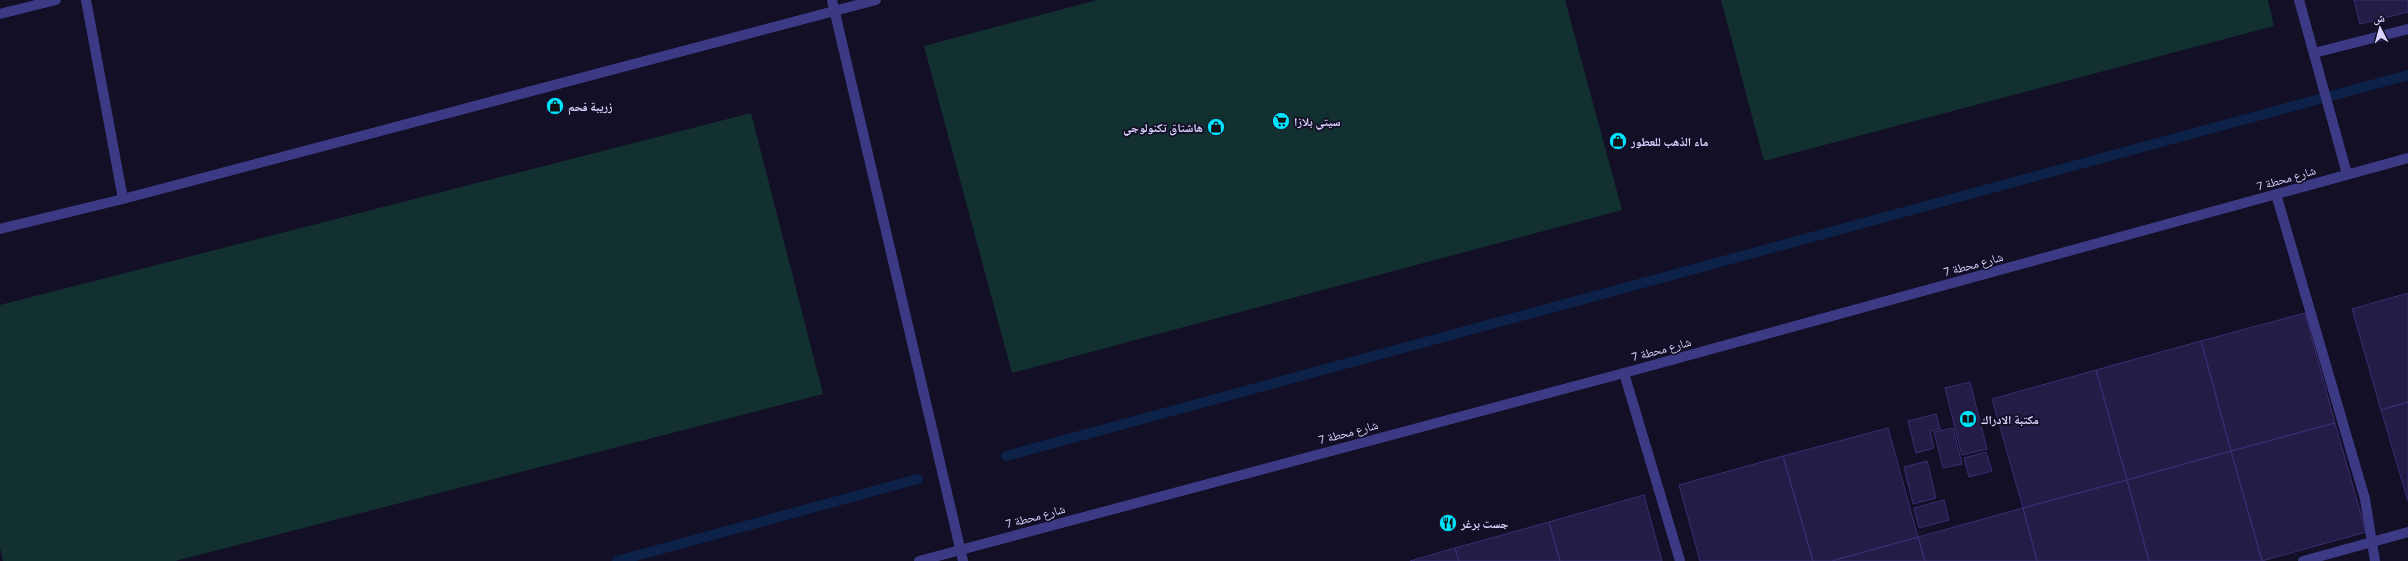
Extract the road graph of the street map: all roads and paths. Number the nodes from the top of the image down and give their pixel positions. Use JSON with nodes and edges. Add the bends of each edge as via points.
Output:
{"nodes":[{"id":1,"x":56,"y":0,"type":"edge"},
{"id":2,"x":86,"y":0,"type":"edge"},
{"id":3,"x":832,"y":0,"type":"edge"},
{"id":4,"x":876,"y":0,"type":"edge"},
{"id":5,"x":2299,"y":0,"type":"edge"},
{"id":6,"x":835,"y":11,"type":"junction"},
{"id":7,"x":0,"y":14,"type":"edge"},
{"id":8,"x":2408,"y":29,"type":"edge"},
{"id":9,"x":2314,"y":53,"type":"junction"},
{"id":10,"x":2408,"y":158,"type":"edge"},
{"id":11,"x":2347,"y":174,"type":"junction"},
{"id":12,"x":2276,"y":194,"type":"junction"},
{"id":13,"x":123,"y":199,"type":"junction"},
{"id":14,"x":0,"y":229,"type":"edge"},
{"id":15,"x":1624,"y":372,"type":"junction"},
{"id":16,"x":2408,"y":532,"type":"edge"},
{"id":17,"x":2373,"y":542,"type":"junction"},
{"id":18,"x":960,"y":550,"type":"junction"},
{"id":19,"x":919,"y":561,"type":"edge"},
{"id":20,"x":963,"y":561,"type":"edge"},
{"id":21,"x":1680,"y":561,"type":"edge"},
{"id":22,"x":2303,"y":561,"type":"edge"},
{"id":23,"x":2375,"y":561,"type":"edge"}],
"edges":[{"from":1,"to":7,"type":"street"},
{"from":2,"to":13,"type":"street"},
{"from":3,"to":6,"type":"street"},
{"from":4,"to":6,"type":"street"},
{"from":5,"to":9,"type":"street"},
{"from":6,"to":13,"type":"street"},
{"from":6,"to":18,"type":"street"},
{"from":8,"to":9,"type":"street"},
{"from":9,"to":11,"type":"street"},
{"from":10,"to":11,"type":"street","name":"شارع محطة 7"},
{"from":11,"to":12,"type":"street","name":"شارع محطة 7"},
{"from":12,"to":15,"type":"street","name":"شارع محطة 7"},
{"from":12,"to":17,"type":"street","via":[[2365,499]]},
{"from":13,"to":14,"type":"street"},
{"from":15,"to":18,"type":"street","name":"شارع محطة 7"},
{"from":15,"to":21,"type":"street"},
{"from":16,"to":17,"type":"street"},
{"from":17,"to":22,"type":"street"},
{"from":17,"to":23,"type":"street"},
{"from":18,"to":19,"type":"street","name":"شارع محطة 7"},
{"from":18,"to":20,"type":"street"}]}
